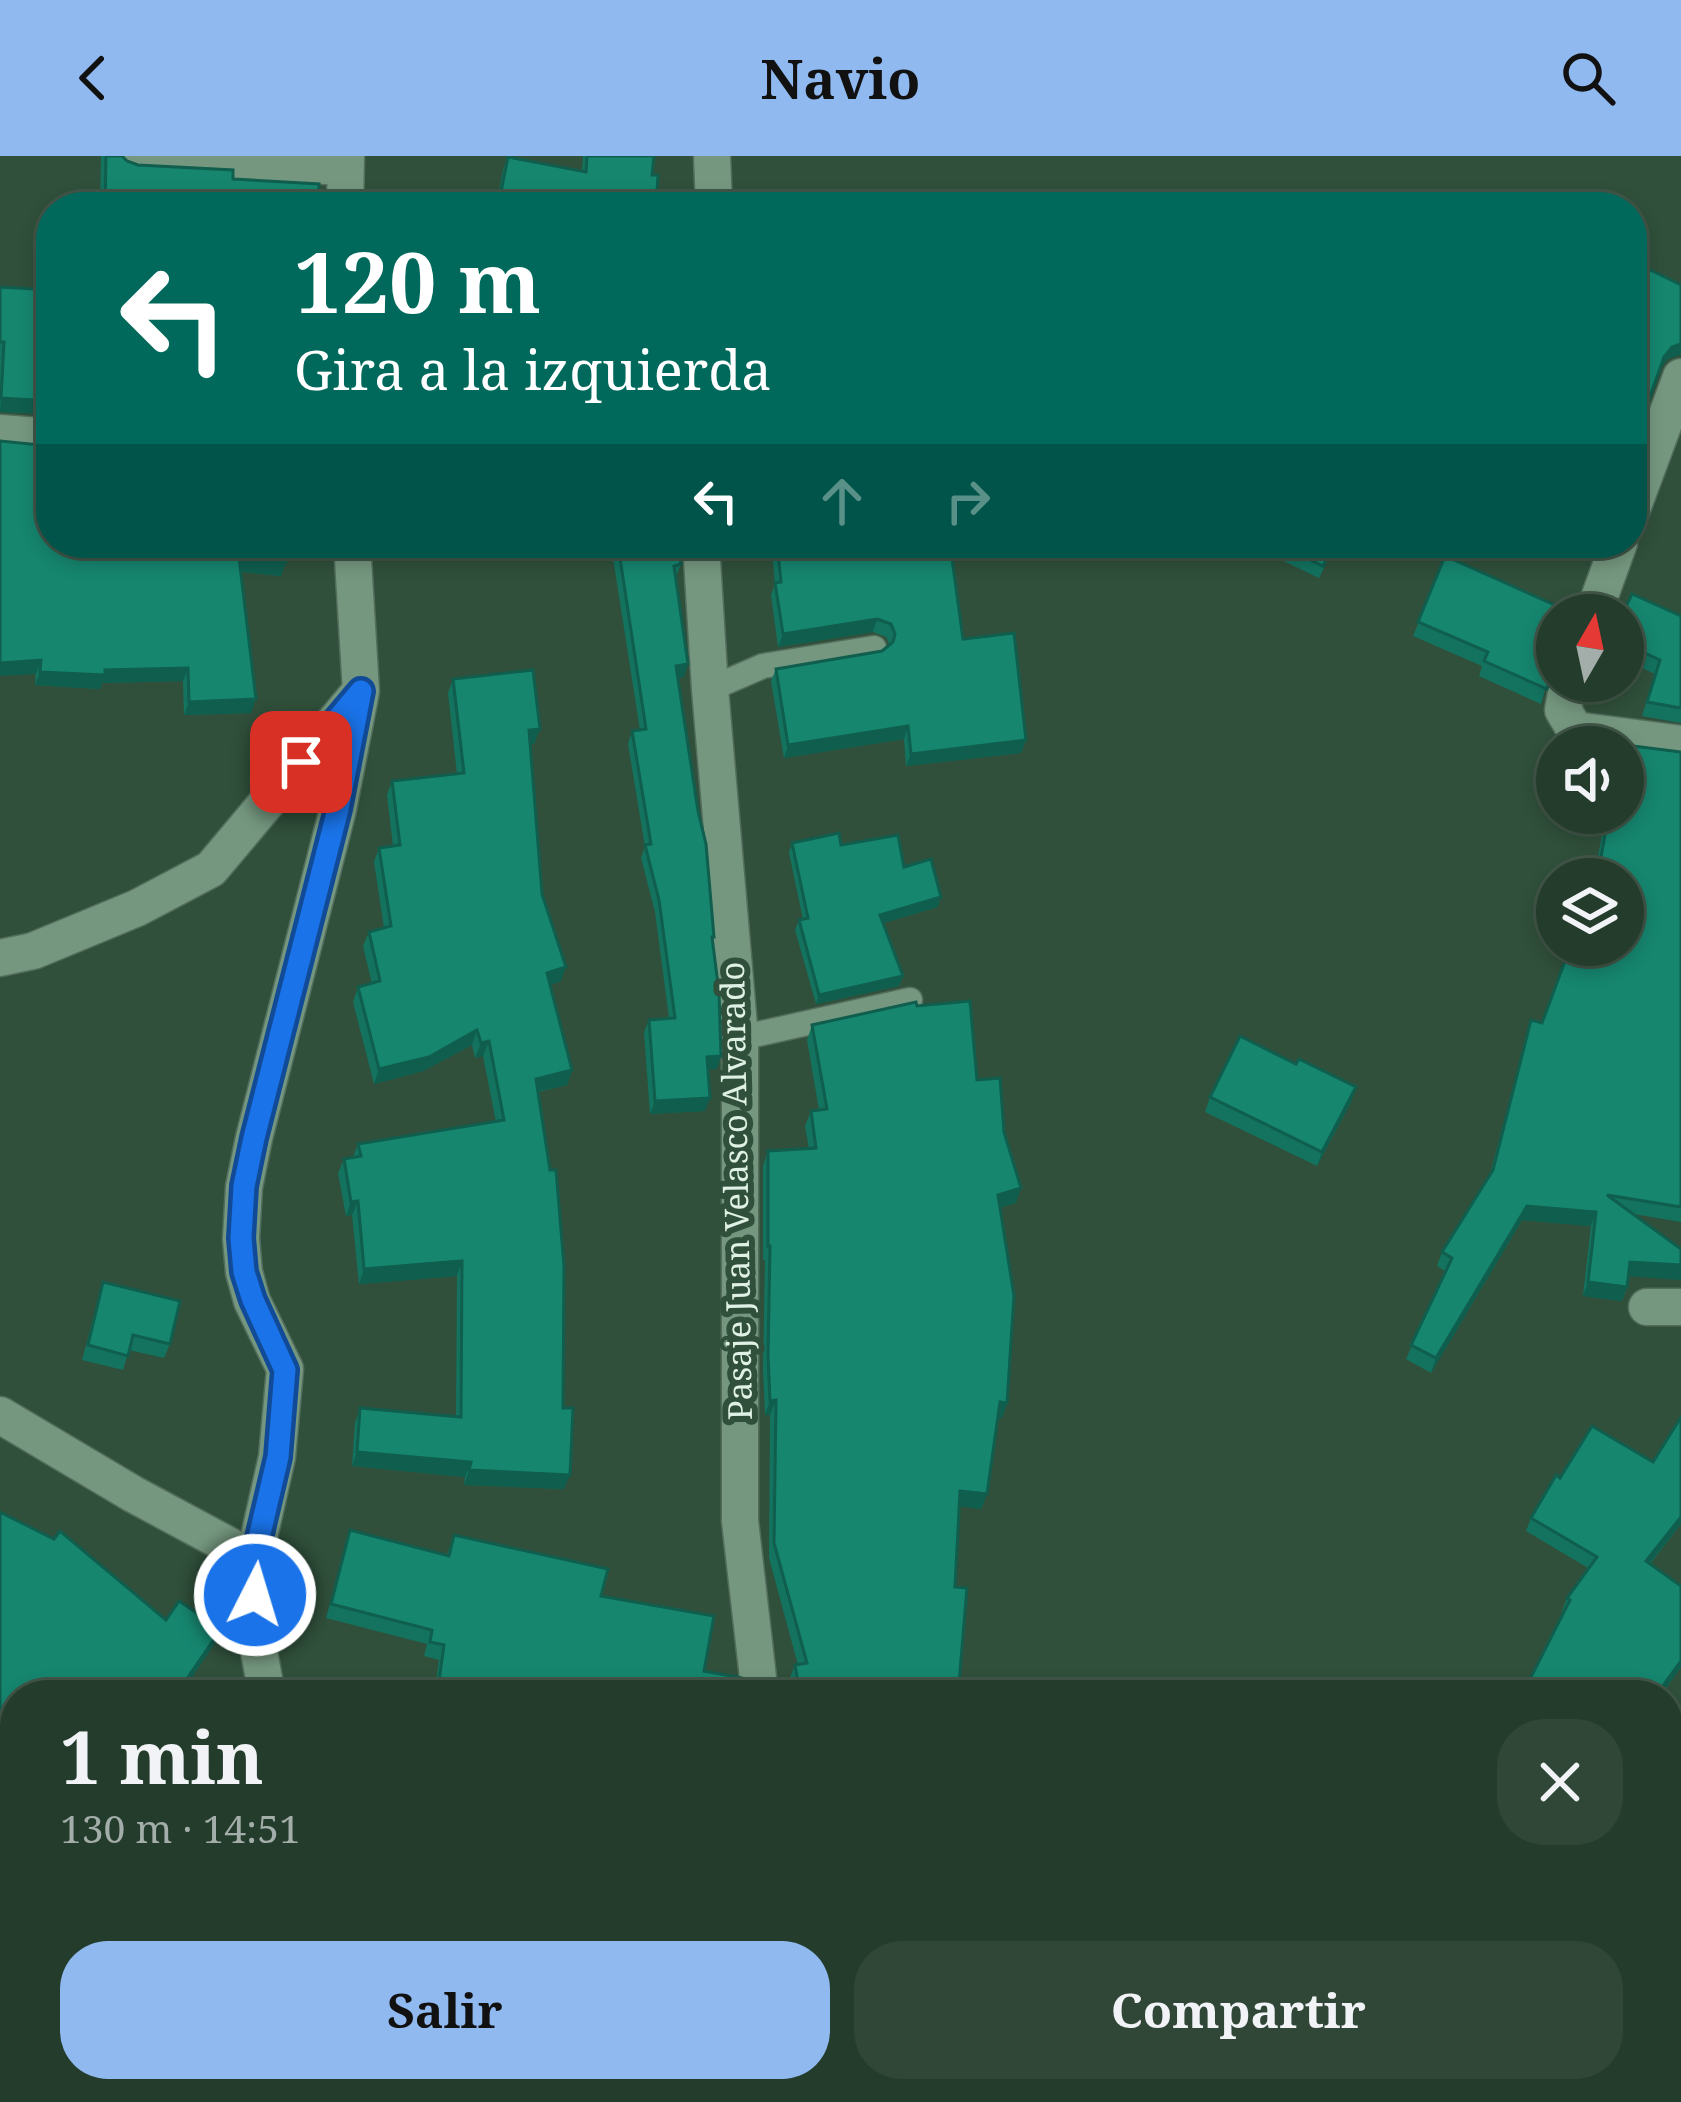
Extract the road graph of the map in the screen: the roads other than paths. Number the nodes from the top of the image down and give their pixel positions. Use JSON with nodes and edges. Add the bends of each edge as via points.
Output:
{"nodes":[{"id":1,"x":135,"y":156,"type":"edge"},
{"id":2,"x":712,"y":156,"type":"edge"},
{"id":3,"x":346,"y":162,"type":"edge"},
{"id":4,"x":345,"y":192,"type":"edge"},
{"id":5,"x":713,"y":192,"type":"edge"},
{"id":6,"x":1681,"y":377,"type":"edge"},
{"id":7,"x":0,"y":433,"type":"edge"},
{"id":8,"x":36,"y":436,"type":"edge"},
{"id":9,"x":1647,"y":469,"type":"edge"},
{"id":10,"x":354,"y":558,"type":"edge"},
{"id":11,"x":702,"y":558,"type":"edge"},
{"id":12,"x":1613,"y":558,"type":"edge"},
{"id":13,"x":1600,"y":594,"type":"edge"},
{"id":14,"x":874,"y":648,"type":"edge"},
{"id":15,"x":710,"y":689,"type":"junction"},
{"id":16,"x":361,"y":691,"type":"junction"},
{"id":17,"x":1564,"y":702,"type":"edge"},
{"id":18,"x":1681,"y":744,"type":"edge"},
{"id":19,"x":0,"y":958,"type":"edge"},
{"id":20,"x":910,"y":1000,"type":"edge"},
{"id":21,"x":740,"y":1038,"type":"junction"},
{"id":22,"x":0,"y":1415,"type":"edge"},
{"id":23,"x":254,"y":1559,"type":"junction"},
{"id":24,"x":264,"y":1680,"type":"edge"},
{"id":25,"x":758,"y":1680,"type":"edge"}],
"edges":[{"from":1,"to":3,"type":"street"},
{"from":2,"to":5,"type":"street"},
{"from":3,"to":4,"type":"street"},
{"from":6,"to":9,"type":"street"},
{"from":7,"to":8,"type":"street"},
{"from":10,"to":16,"type":"street"},
{"from":11,"to":15,"type":"street","name":"Pasaje Juan Velasco Alvarado"},
{"from":12,"to":13,"type":"street"},
{"from":14,"to":15,"type":"lane","via":[[763,666]]},
{"from":15,"to":21,"type":"street","name":"Pasaje Juan Velasco Alvarado"},
{"from":16,"to":19,"type":"street","via":[[212,869],[137,908]]},
{"from":16,"to":23,"type":"street","via":[[244,1186],[244,1272],[285,1370],[278,1457]]},
{"from":17,"to":18,"type":"street","via":[[1575,730]]},
{"from":20,"to":21,"type":"lane"},
{"from":21,"to":25,"type":"street","name":"Pasaje Juan Velasco Alvarado","via":[[740,1520]]},
{"from":22,"to":23,"type":"street"},
{"from":23,"to":24,"type":"street"}]}
